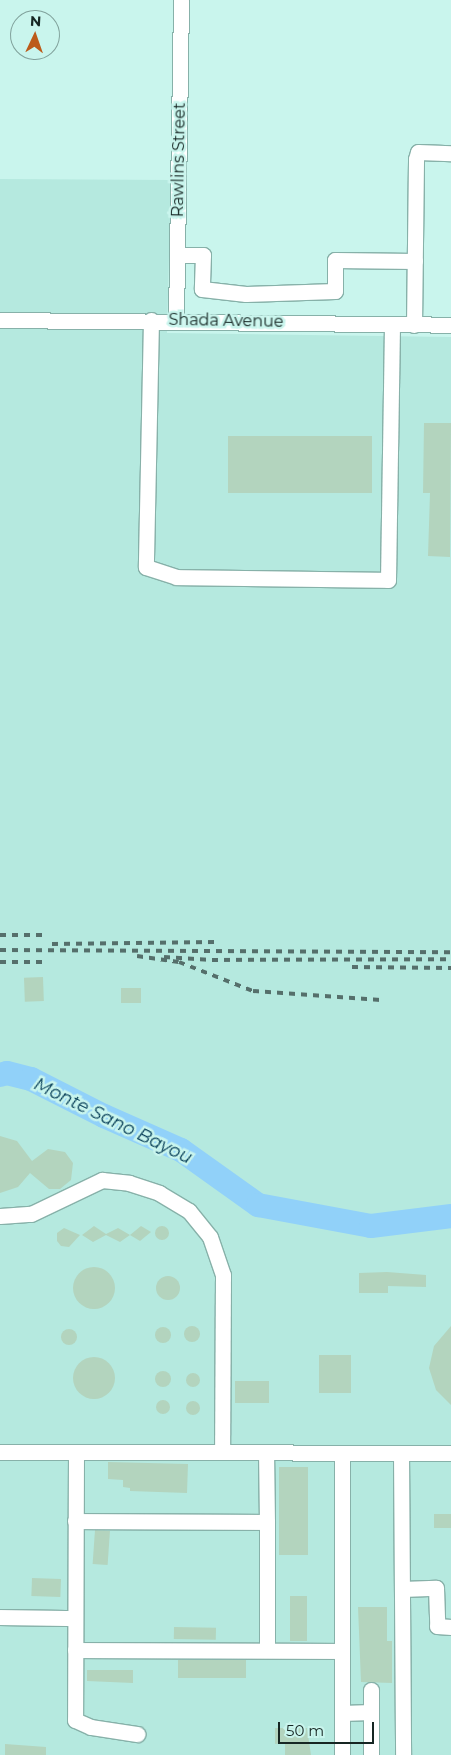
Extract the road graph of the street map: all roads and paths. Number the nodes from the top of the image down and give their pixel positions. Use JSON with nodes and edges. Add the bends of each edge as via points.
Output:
{"nodes":[{"id":1,"x":181,"y":0,"type":"edge"},
{"id":2,"x":451,"y":153,"type":"edge"},
{"id":3,"x":177,"y":255,"type":"junction"},
{"id":4,"x":414,"y":262,"type":"junction"},
{"id":5,"x":246,"y":294,"type":"junction"},
{"id":6,"x":0,"y":320,"type":"edge"},
{"id":7,"x":151,"y":320,"type":"junction"},
{"id":8,"x":176,"y":320,"type":"junction"},
{"id":9,"x":247,"y":322,"type":"junction"},
{"id":10,"x":392,"y":324,"type":"junction"},
{"id":11,"x":414,"y":325,"type":"junction"},
{"id":12,"x":451,"y":325,"type":"edge"},
{"id":13,"x":0,"y":1216,"type":"edge"},
{"id":14,"x":0,"y":1452,"type":"edge"},
{"id":15,"x":76,"y":1452,"type":"junction"},
{"id":16,"x":222,"y":1452,"type":"junction"},
{"id":17,"x":266,"y":1452,"type":"junction"},
{"id":18,"x":342,"y":1452,"type":"junction"},
{"id":19,"x":400,"y":1453,"type":"junction"},
{"id":20,"x":451,"y":1453,"type":"edge"},
{"id":21,"x":75,"y":1521,"type":"junction"},
{"id":22,"x":267,"y":1522,"type":"junction"},
{"id":23,"x":402,"y":1589,"type":"junction"},
{"id":24,"x":0,"y":1617,"type":"edge"},
{"id":25,"x":75,"y":1618,"type":"junction"},
{"id":26,"x":451,"y":1627,"type":"edge"},
{"id":27,"x":75,"y":1650,"type":"junction"},
{"id":28,"x":267,"y":1650,"type":"junction"},
{"id":29,"x":342,"y":1651,"type":"junction"},
{"id":30,"x":371,"y":1690,"type":"dead end"},
{"id":31,"x":371,"y":1712,"type":"junction"},
{"id":32,"x":342,"y":1713,"type":"junction"},
{"id":33,"x":137,"y":1734,"type":"dead end"},
{"id":34,"x":342,"y":1755,"type":"edge"},
{"id":35,"x":371,"y":1755,"type":"edge"},
{"id":36,"x":403,"y":1755,"type":"edge"}],
"edges":[{"from":1,"to":3,"type":"street","name":"Rawlins Street"},
{"from":2,"to":4,"type":"street","via":[[418,152]]},
{"from":3,"to":5,"type":"street","via":[[203,255],[202,289]]},
{"from":3,"to":8,"type":"street","name":"Rawlins Street"},
{"from":4,"to":5,"type":"street","via":[[335,260],[335,291]]},
{"from":4,"to":11,"type":"street"},
{"from":5,"to":9,"type":"street"},
{"from":6,"to":7,"type":"street","name":"Shada Avenue"},
{"from":7,"to":8,"type":"street","name":"Shada Avenue"},
{"from":7,"to":10,"type":"street","via":[[146,567],[176,576],[205,577],[388,580]]},
{"from":8,"to":9,"type":"street","name":"Shada Avenue"},
{"from":9,"to":10,"type":"street","name":"Shada Avenue"},
{"from":10,"to":11,"type":"street","name":"Shada Avenue"},
{"from":11,"to":12,"type":"street","name":"Shada Avenue"},
{"from":13,"to":16,"type":"street","via":[[31,1214],[102,1180],[129,1183],[159,1193],[189,1211],[210,1237],[223,1275]]},
{"from":14,"to":15,"type":"street"},
{"from":15,"to":16,"type":"street"},
{"from":15,"to":21,"type":"street"},
{"from":16,"to":17,"type":"street"},
{"from":17,"to":18,"type":"street"},
{"from":17,"to":22,"type":"street"},
{"from":18,"to":19,"type":"street"},
{"from":18,"to":29,"type":"street"},
{"from":19,"to":20,"type":"street"},
{"from":19,"to":23,"type":"street"},
{"from":21,"to":22,"type":"street"},
{"from":21,"to":25,"type":"street"},
{"from":22,"to":28,"type":"street"},
{"from":23,"to":26,"type":"street","via":[[436,1588],[437,1626]]},
{"from":23,"to":36,"type":"street"},
{"from":24,"to":25,"type":"street"},
{"from":25,"to":27,"type":"street"},
{"from":27,"to":28,"type":"street"},
{"from":27,"to":33,"type":"street","via":[[75,1720],[91,1727]]},
{"from":28,"to":29,"type":"street"},
{"from":29,"to":32,"type":"street"},
{"from":30,"to":31,"type":"street"},
{"from":31,"to":32,"type":"street"},
{"from":31,"to":35,"type":"street"},
{"from":32,"to":34,"type":"street"}]}
